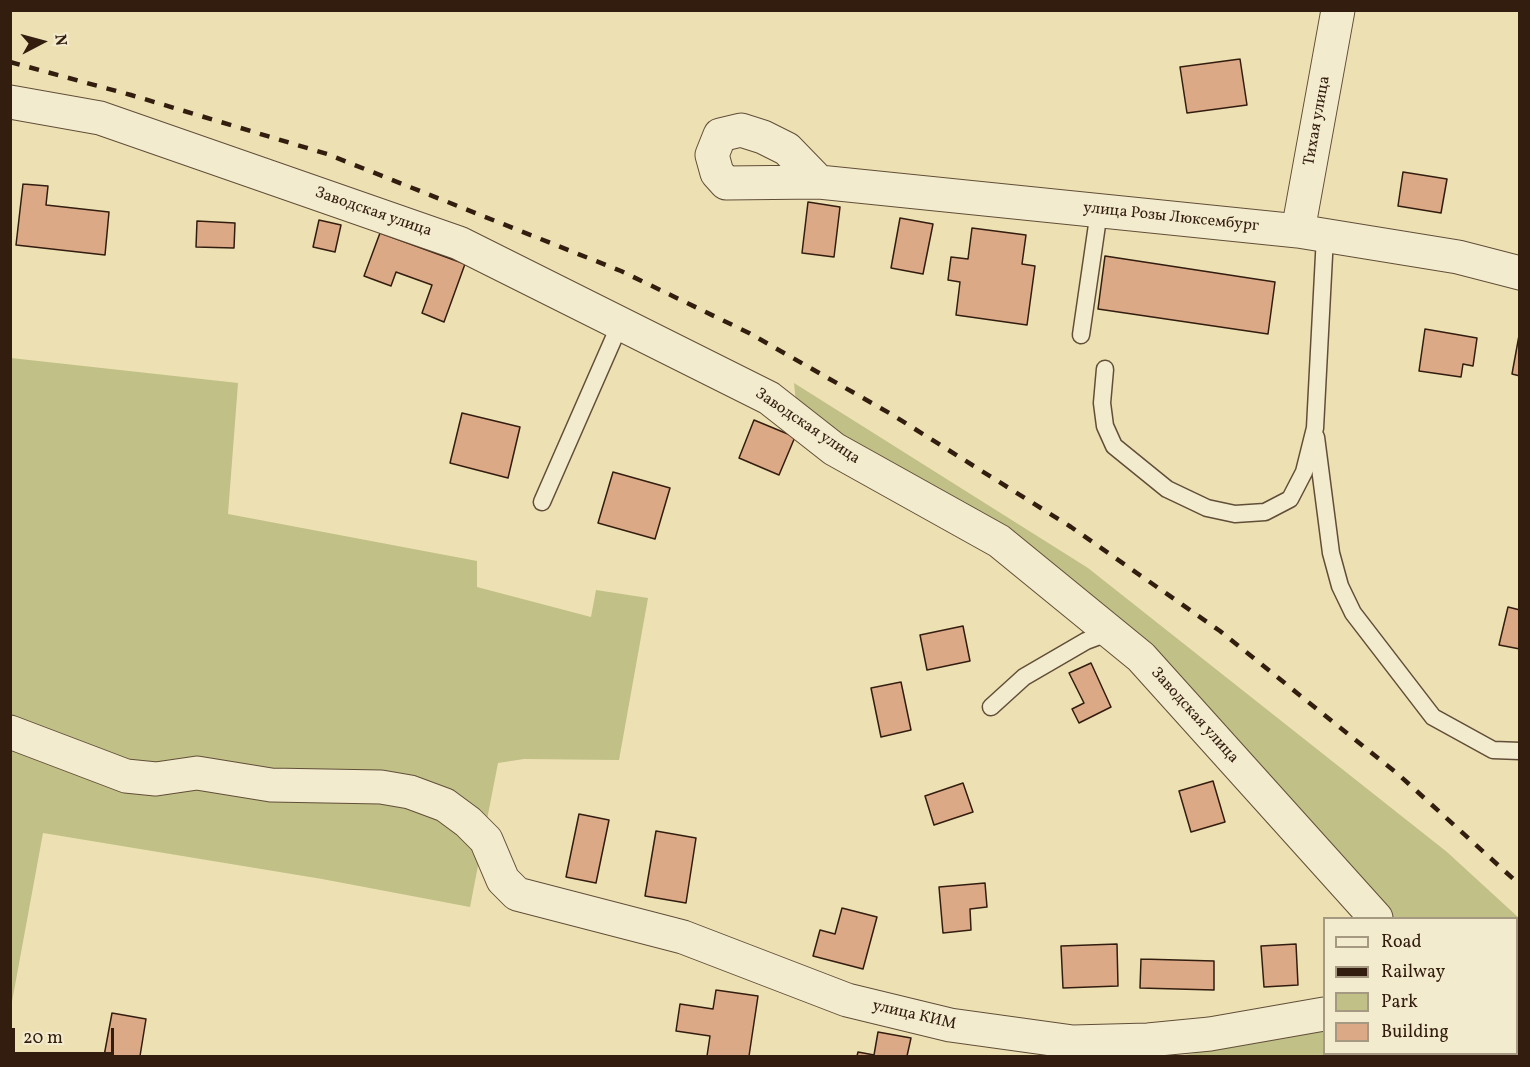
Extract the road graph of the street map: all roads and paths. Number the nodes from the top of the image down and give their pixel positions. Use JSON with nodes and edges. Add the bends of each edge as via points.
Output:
{"nodes":[{"id":1,"x":1338,"y":10,"type":"edge"},
{"id":2,"x":10,"y":102,"type":"edge"},
{"id":3,"x":819,"y":182,"type":"dead end"},
{"id":4,"x":1099,"y":211,"type":"junction"},
{"id":5,"x":1312,"y":234,"type":"junction"},
{"id":6,"x":1520,"y":273,"type":"edge"},
{"id":7,"x":620,"y":324,"type":"junction"},
{"id":8,"x":1081,"y":335,"type":"dead end"},
{"id":9,"x":1105,"y":369,"type":"dead end"},
{"id":10,"x":1315,"y":428,"type":"junction"},
{"id":11,"x":542,"y":502,"type":"dead end"},
{"id":12,"x":1110,"y":632,"type":"junction"},
{"id":13,"x":991,"y":707,"type":"dead end"},
{"id":14,"x":10,"y":732,"type":"edge"},
{"id":15,"x":1520,"y":751,"type":"edge"},
{"id":16,"x":1375,"y":917,"type":"edge"},
{"id":17,"x":1323,"y":1014,"type":"edge"},
{"id":18,"x":1074,"y":1049,"type":"edge"}],
"edges":[{"from":1,"to":5,"type":"street","name":"Тихая улица"},
{"from":2,"to":7,"type":"street","name":"Заводская улица","via":[[100,118],[459,243]]},
{"from":3,"to":4,"type":"street","name":"улица Розы Люксембург"},
{"from":4,"to":5,"type":"street","name":"улица Розы Люксембург"},
{"from":4,"to":8,"type":"lane"},
{"from":5,"to":6,"type":"street","name":"улица Розы Люксембург","via":[[1458,257]]},
{"from":5,"to":10,"type":"lane"},
{"from":7,"to":11,"type":"lane"},
{"from":7,"to":12,"type":"street","name":"Заводская улица","via":[[769,398],[834,449],[999,541]]},
{"from":9,"to":10,"type":"lane","via":[[1102,403],[1105,426],[1114,446],[1167,489],[1207,508],[1235,513],[1265,512],[1290,498],[1304,472]]},
{"from":10,"to":15,"type":"lane","via":[[1331,553],[1353,613],[1433,717],[1493,750]]},
{"from":12,"to":13,"type":"lane","via":[[1086,641],[1024,677]]},
{"from":12,"to":16,"type":"street","name":"Заводская улица","via":[[1141,657]]},
{"from":14,"to":18,"type":"street","name":"улица КИМ","via":[[126,776],[156,779],[197,773],[271,785],[381,787],[410,792],[445,805],[468,822],[486,840],[503,880],[517,894],[683,937],[847,1000]]},
{"from":17,"to":18,"type":"street","name":"улица КИМ"}]}
